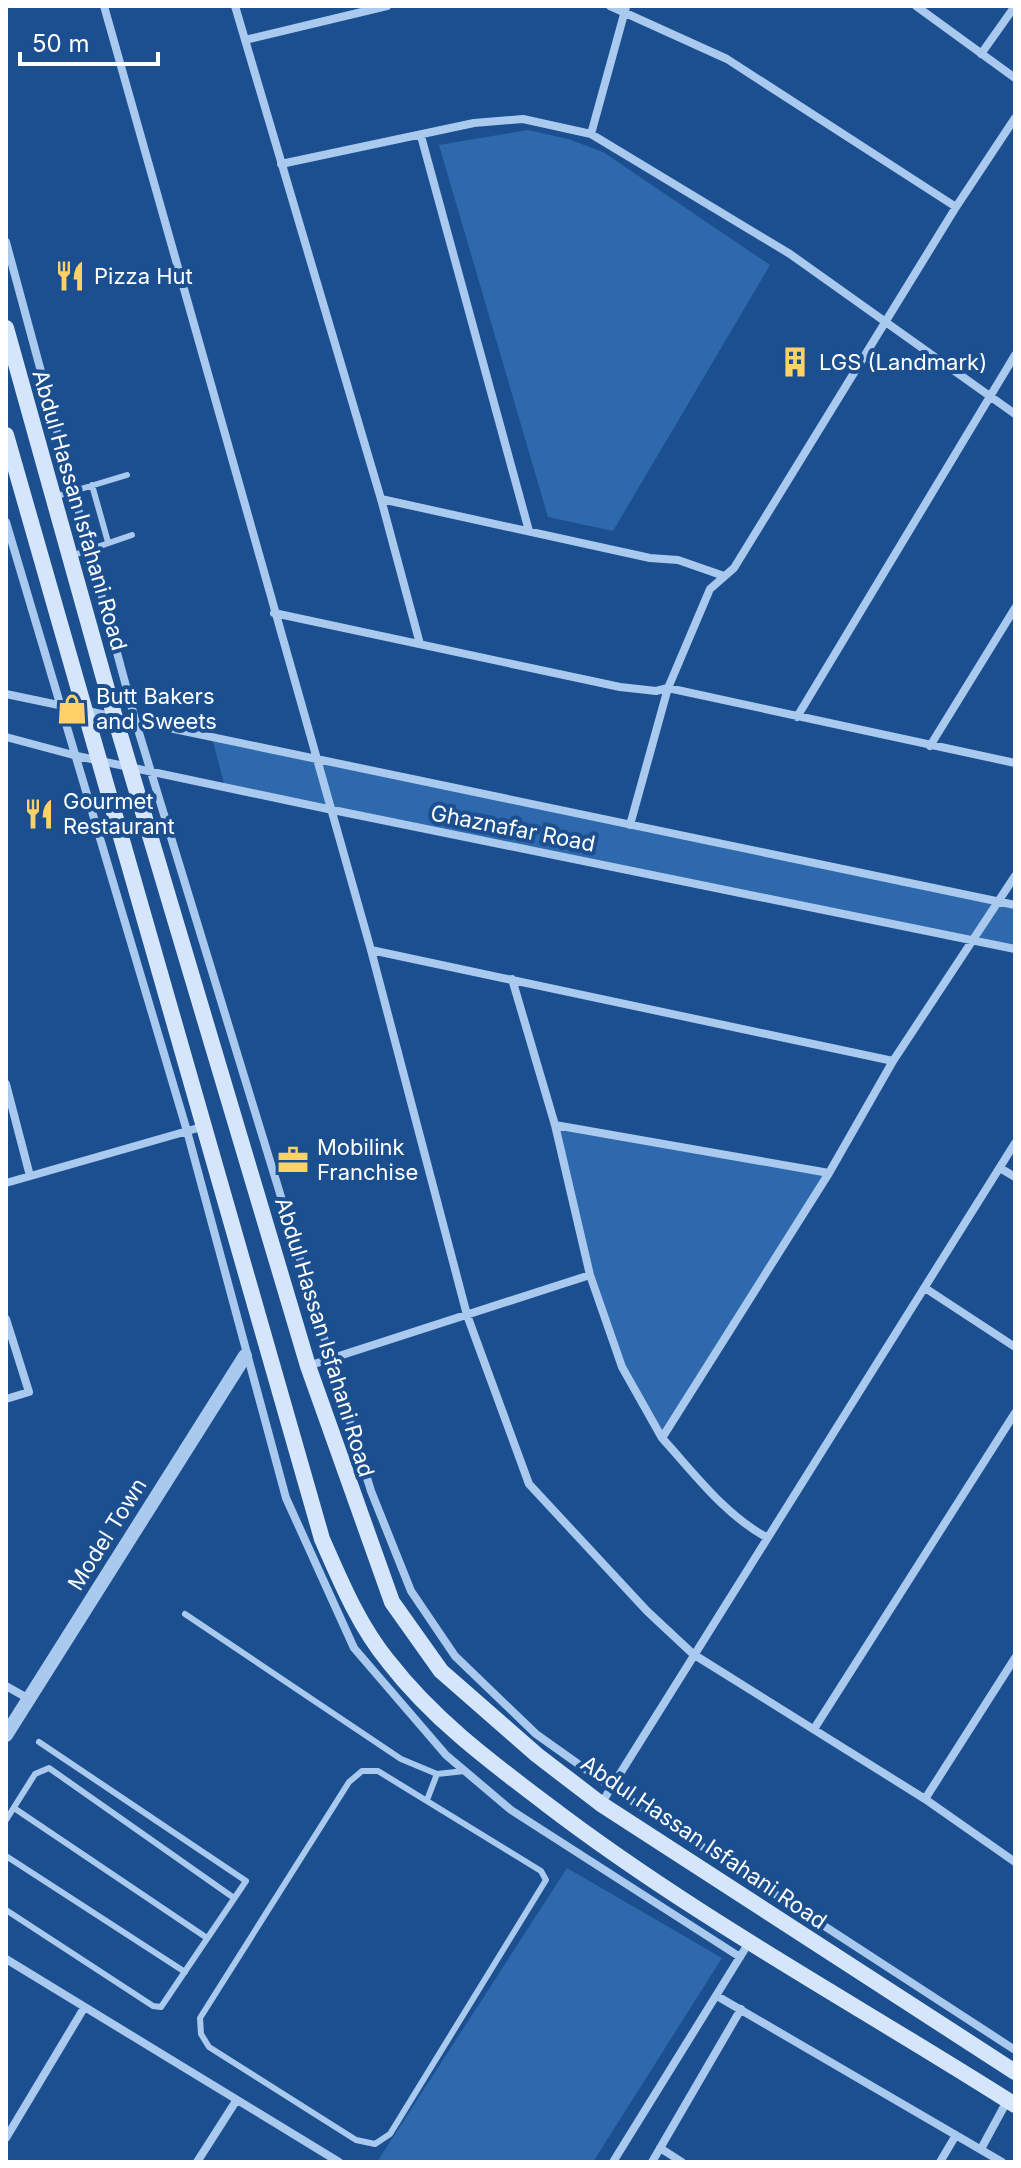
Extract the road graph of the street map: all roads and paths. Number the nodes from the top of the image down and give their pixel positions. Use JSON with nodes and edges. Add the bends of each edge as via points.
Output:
{"nodes":[{"id":1,"x":104,"y":6,"type":"edge"},
{"id":2,"x":235,"y":6,"type":"edge"},
{"id":3,"x":387,"y":6,"type":"edge"},
{"id":4,"x":610,"y":6,"type":"edge"},
{"id":5,"x":916,"y":6,"type":"edge"},
{"id":6,"x":1015,"y":6,"type":"edge"},
{"id":7,"x":626,"y":9,"type":"edge"},
{"id":8,"x":245,"y":40,"type":"junction"},
{"id":9,"x":981,"y":54,"type":"junction"},
{"id":10,"x":1015,"y":78,"type":"edge"},
{"id":11,"x":1015,"y":118,"type":"edge"},
{"id":12,"x":591,"y":134,"type":"junction"},
{"id":13,"x":421,"y":136,"type":"junction"},
{"id":14,"x":281,"y":164,"type":"junction"},
{"id":15,"x":956,"y":207,"type":"junction"},
{"id":16,"x":6,"y":242,"type":"edge"},
{"id":17,"x":887,"y":322,"type":"junction"},
{"id":18,"x":6,"y":328,"type":"edge"},
{"id":19,"x":1015,"y":355,"type":"edge"},
{"id":20,"x":988,"y":396,"type":"junction"},
{"id":21,"x":1015,"y":414,"type":"edge"},
{"id":22,"x":6,"y":435,"type":"edge"},
{"id":23,"x":127,"y":475,"type":"dead end"},
{"id":24,"x":92,"y":485,"type":"junction"},
{"id":25,"x":73,"y":490,"type":"junction"},
{"id":26,"x":54,"y":497,"type":"junction"},
{"id":27,"x":381,"y":499,"type":"junction"},
{"id":28,"x":6,"y":522,"type":"edge"},
{"id":29,"x":529,"y":531,"type":"junction"},
{"id":30,"x":132,"y":535,"type":"dead end"},
{"id":31,"x":108,"y":542,"type":"junction"},
{"id":32,"x":90,"y":550,"type":"junction"},
{"id":33,"x":70,"y":556,"type":"junction"},
{"id":34,"x":724,"y":576,"type":"junction"},
{"id":35,"x":1015,"y":608,"type":"edge"},
{"id":36,"x":274,"y":613,"type":"junction"},
{"id":37,"x":420,"y":644,"type":"junction"},
{"id":38,"x":668,"y":688,"type":"junction"},
{"id":39,"x":6,"y":694,"type":"edge"},
{"id":40,"x":61,"y":706,"type":"junction"},
{"id":41,"x":85,"y":711,"type":"junction"},
{"id":42,"x":797,"y":717,"type":"junction"},
{"id":43,"x":115,"y":718,"type":"junction"},
{"id":44,"x":136,"y":723,"type":"junction"},
{"id":45,"x":6,"y":737,"type":"edge"},
{"id":46,"x":930,"y":746,"type":"junction"},
{"id":47,"x":77,"y":756,"type":"junction"},
{"id":48,"x":315,"y":759,"type":"junction"},
{"id":49,"x":99,"y":760,"type":"junction"},
{"id":50,"x":1015,"y":763,"type":"edge"},
{"id":51,"x":130,"y":767,"type":"junction"},
{"id":52,"x":151,"y":771,"type":"junction"},
{"id":53,"x":328,"y":809,"type":"junction"},
{"id":54,"x":630,"y":825,"type":"junction"},
{"id":55,"x":1015,"y":876,"type":"edge"},
{"id":56,"x":999,"y":902,"type":"junction"},
{"id":57,"x":1015,"y":905,"type":"edge"},
{"id":58,"x":973,"y":940,"type":"junction"},
{"id":59,"x":1015,"y":949,"type":"edge"},
{"id":60,"x":371,"y":950,"type":"junction"},
{"id":61,"x":512,"y":979,"type":"junction"},
{"id":62,"x":893,"y":1061,"type":"junction"},
{"id":63,"x":6,"y":1084,"type":"edge"},
{"id":64,"x":555,"y":1125,"type":"junction"},
{"id":65,"x":205,"y":1126,"type":"junction"},
{"id":66,"x":187,"y":1131,"type":"junction"},
{"id":67,"x":1015,"y":1143,"type":"edge"},
{"id":68,"x":1000,"y":1168,"type":"junction"},
{"id":69,"x":829,"y":1173,"type":"junction"},
{"id":70,"x":30,"y":1176,"type":"junction"},
{"id":71,"x":1015,"y":1177,"type":"edge"},
{"id":72,"x":6,"y":1183,"type":"edge"},
{"id":73,"x":590,"y":1275,"type":"junction"},
{"id":74,"x":925,"y":1288,"type":"junction"},
{"id":75,"x":467,"y":1315,"type":"junction"},
{"id":76,"x":6,"y":1319,"type":"edge"},
{"id":77,"x":1015,"y":1347,"type":"edge"},
{"id":78,"x":245,"y":1356,"type":"junction"},
{"id":79,"x":330,"y":1358,"type":"junction"},
{"id":80,"x":308,"y":1366,"type":"junction"},
{"id":81,"x":6,"y":1399,"type":"edge"},
{"id":82,"x":1015,"y":1413,"type":"edge"},
{"id":83,"x":662,"y":1438,"type":"junction"},
{"id":84,"x":766,"y":1537,"type":"junction"},
{"id":85,"x":185,"y":1614,"type":"dead end"},
{"id":86,"x":693,"y":1654,"type":"junction"},
{"id":87,"x":1015,"y":1658,"type":"edge"},
{"id":88,"x":6,"y":1686,"type":"edge"},
{"id":89,"x":29,"y":1699,"type":"junction"},
{"id":90,"x":814,"y":1729,"type":"junction"},
{"id":91,"x":6,"y":1735,"type":"edge"},
{"id":92,"x":39,"y":1742,"type":"dead end"},
{"id":93,"x":465,"y":1771,"type":"junction"},
{"id":94,"x":437,"y":1774,"type":"junction"},
{"id":95,"x":612,"y":1788,"type":"junction"},
{"id":96,"x":925,"y":1799,"type":"junction"},
{"id":97,"x":427,"y":1800,"type":"junction"},
{"id":98,"x":601,"y":1804,"type":"junction"},
{"id":99,"x":14,"y":1808,"type":"junction"},
{"id":100,"x":6,"y":1820,"type":"edge"},
{"id":101,"x":6,"y":1856,"type":"edge"},
{"id":102,"x":1015,"y":1862,"type":"edge"},
{"id":103,"x":234,"y":1898,"type":"junction"},
{"id":104,"x":6,"y":1910,"type":"edge"},
{"id":105,"x":207,"y":1938,"type":"junction"},
{"id":106,"x":744,"y":1950,"type":"junction"},
{"id":107,"x":6,"y":1959,"type":"edge"},
{"id":108,"x":185,"y":1972,"type":"junction"},
{"id":109,"x":717,"y":1996,"type":"junction"},
{"id":110,"x":84,"y":2008,"type":"junction"},
{"id":111,"x":741,"y":2009,"type":"junction"},
{"id":112,"x":1015,"y":2050,"type":"edge"},
{"id":113,"x":1015,"y":2072,"type":"edge"},
{"id":114,"x":236,"y":2101,"type":"junction"},
{"id":115,"x":1011,"y":2103,"type":"edge"},
{"id":116,"x":956,"y":2135,"type":"junction"},
{"id":117,"x":6,"y":2138,"type":"edge"},
{"id":118,"x":660,"y":2148,"type":"junction"},
{"id":119,"x":981,"y":2149,"type":"junction"},
{"id":120,"x":197,"y":2162,"type":"edge"},
{"id":121,"x":339,"y":2162,"type":"edge"},
{"id":122,"x":613,"y":2162,"type":"edge"},
{"id":123,"x":652,"y":2162,"type":"edge"},
{"id":124,"x":682,"y":2162,"type":"edge"},
{"id":125,"x":940,"y":2162,"type":"edge"},
{"id":126,"x":1002,"y":2162,"type":"edge"}],
"edges":[{"from":1,"to":36,"type":"street"},
{"from":2,"to":8,"type":"street"},
{"from":3,"to":8,"type":"street"},
{"from":4,"to":7,"type":"street"},
{"from":5,"to":9,"type":"street"},
{"from":6,"to":9,"type":"street"},
{"from":7,"to":12,"type":"street"},
{"from":7,"to":15,"type":"street","via":[[727,59]]},
{"from":8,"to":14,"type":"street"},
{"from":9,"to":10,"type":"street"},
{"from":11,"to":15,"type":"street"},
{"from":12,"to":13,"type":"street","via":[[523,119],[474,123]]},
{"from":12,"to":17,"type":"street","via":[[790,254]]},
{"from":13,"to":14,"type":"street"},
{"from":13,"to":29,"type":"street"},
{"from":14,"to":27,"type":"street"},
{"from":15,"to":17,"type":"street"},
{"from":16,"to":25,"type":"street"},
{"from":17,"to":20,"type":"street"},
{"from":17,"to":34,"type":"street","via":[[734,568]]},
{"from":18,"to":26,"type":"main road","name":"Abdul Hassan Isfahani Road"},
{"from":19,"to":20,"type":"street"},
{"from":20,"to":21,"type":"street"},
{"from":20,"to":42,"type":"street"},
{"from":22,"to":41,"type":"main road"},
{"from":23,"to":24,"type":"lane"},
{"from":24,"to":25,"type":"lane"},
{"from":24,"to":31,"type":"lane"},
{"from":25,"to":26,"type":"lane"},
{"from":25,"to":32,"type":"street"},
{"from":26,"to":33,"type":"main road","name":"Abdul Hassan Isfahani Road"},
{"from":27,"to":29,"type":"street"},
{"from":27,"to":37,"type":"street"},
{"from":28,"to":40,"type":"street"},
{"from":29,"to":34,"type":"street","via":[[678,560]]},
{"from":30,"to":31,"type":"lane"},
{"from":31,"to":32,"type":"lane"},
{"from":32,"to":33,"type":"lane"},
{"from":32,"to":44,"type":"street"},
{"from":33,"to":43,"type":"main road","name":"Abdul Hassan Isfahani Road"},
{"from":34,"to":38,"type":"street","via":[[710,589]]},
{"from":35,"to":46,"type":"street"},
{"from":36,"to":37,"type":"street"},
{"from":36,"to":48,"type":"street"},
{"from":37,"to":38,"type":"street","via":[[620,687]]},
{"from":38,"to":42,"type":"street"},
{"from":38,"to":54,"type":"street"},
{"from":39,"to":40,"type":"street","name":"Ghaznafar Road"},
{"from":40,"to":41,"type":"street","name":"Ghaznafar Road"},
{"from":40,"to":47,"type":"street"},
{"from":41,"to":43,"type":"street","name":"Ghaznafar Road"},
{"from":41,"to":49,"type":"main road"},
{"from":42,"to":46,"type":"street"},
{"from":43,"to":44,"type":"street","name":"Ghaznafar Road"},
{"from":43,"to":51,"type":"main road","name":"Abdul Hassan Isfahani Road"},
{"from":44,"to":48,"type":"street","name":"Ghaznafar Road"},
{"from":44,"to":52,"type":"street"},
{"from":45,"to":47,"type":"street","name":"Ghaznafar Road"},
{"from":46,"to":50,"type":"street"},
{"from":47,"to":49,"type":"street","name":"Ghaznafar Road"},
{"from":47,"to":66,"type":"street"},
{"from":48,"to":53,"type":"street"},
{"from":48,"to":54,"type":"street","name":"Ghaznafar Road"},
{"from":49,"to":51,"type":"street","name":"Ghaznafar Road"},
{"from":49,"to":65,"type":"main road"},
{"from":51,"to":52,"type":"street","name":"Ghaznafar Road"},
{"from":51,"to":80,"type":"main road","name":"Abdul Hassan Isfahani Road"},
{"from":52,"to":53,"type":"street","name":"Ghaznafar Road"},
{"from":52,"to":79,"type":"street"},
{"from":53,"to":58,"type":"street","name":"Ghaznafar Road"},
{"from":53,"to":60,"type":"street"},
{"from":54,"to":56,"type":"street","name":"Ghaznafar Road"},
{"from":55,"to":56,"type":"street"},
{"from":56,"to":57,"type":"street","name":"Ghaznafar Road"},
{"from":56,"to":58,"type":"street"},
{"from":58,"to":59,"type":"street","name":"Ghaznafar Road"},
{"from":58,"to":62,"type":"street"},
{"from":60,"to":61,"type":"street"},
{"from":60,"to":75,"type":"street"},
{"from":61,"to":62,"type":"street"},
{"from":61,"to":64,"type":"street"},
{"from":62,"to":69,"type":"street"},
{"from":63,"to":70,"type":"street"},
{"from":64,"to":69,"type":"street"},
{"from":64,"to":73,"type":"street"},
{"from":65,"to":66,"type":"street"},
{"from":65,"to":106,"type":"main road","via":[[322,1539],[351,1606],[380,1650],[455,1735]]},
{"from":66,"to":70,"type":"street"},
{"from":66,"to":78,"type":"street"},
{"from":67,"to":68,"type":"street"},
{"from":68,"to":71,"type":"street"},
{"from":68,"to":74,"type":"street"},
{"from":69,"to":83,"type":"street"},
{"from":70,"to":72,"type":"street"},
{"from":73,"to":75,"type":"street"},
{"from":73,"to":83,"type":"street","via":[[622,1367]]},
{"from":74,"to":77,"type":"street"},
{"from":74,"to":84,"type":"street"},
{"from":75,"to":79,"type":"street"},
{"from":75,"to":86,"type":"street","via":[[529,1484]]},
{"from":76,"to":81,"type":"street","via":[[29,1392]]},
{"from":78,"to":89,"type":"street","name":"Model Town"},
{"from":78,"to":93,"type":"street","via":[[286,1498],[354,1648]]},
{"from":79,"to":80,"type":"street"},
{"from":79,"to":95,"type":"street","via":[[371,1491],[411,1591],[455,1656],[536,1734]]},
{"from":80,"to":98,"type":"main road","name":"Abdul Hassan Isfahani Road","via":[[392,1602],[441,1671]]},
{"from":82,"to":90,"type":"street"},
{"from":83,"to":84,"type":"street","via":[[712,1494]]},
{"from":84,"to":86,"type":"street"},
{"from":85,"to":94,"type":"lane","via":[[401,1759]]},
{"from":86,"to":90,"type":"street"},
{"from":86,"to":95,"type":"street"},
{"from":87,"to":96,"type":"street"},
{"from":88,"to":89,"type":"street"},
{"from":89,"to":91,"type":"street","name":"Model Town"},
{"from":90,"to":96,"type":"street"},
{"from":92,"to":103,"type":"lane","via":[[246,1881]]},
{"from":93,"to":94,"type":"lane"},
{"from":93,"to":106,"type":"street","via":[[511,1810]]},
{"from":94,"to":97,"type":"lane"},
{"from":95,"to":98,"type":"street"},
{"from":95,"to":112,"type":"street"},
{"from":96,"to":102,"type":"street"},
{"from":97,"to":97,"type":"lane","via":[[378,1771],[362,1771],[349,1782],[200,2018],[209,2047],[356,2140],[375,2144],[390,2134],[546,1880],[541,1871]]},
{"from":98,"to":113,"type":"main road","name":"Abdul Hassan Isfahani Road"},
{"from":99,"to":100,"type":"lane"},
{"from":99,"to":103,"type":"lane","via":[[35,1774],[49,1768]]},
{"from":99,"to":105,"type":"lane"},
{"from":101,"to":108,"type":"lane"},
{"from":103,"to":105,"type":"lane"},
{"from":104,"to":108,"type":"lane","via":[[153,2006],[161,2007]]},
{"from":105,"to":108,"type":"lane"},
{"from":106,"to":109,"type":"street"},
{"from":106,"to":115,"type":"main road"},
{"from":107,"to":110,"type":"street"},
{"from":109,"to":111,"type":"street"},
{"from":109,"to":122,"type":"street"},
{"from":110,"to":114,"type":"street"},
{"from":110,"to":117,"type":"street"},
{"from":111,"to":116,"type":"street"},
{"from":111,"to":118,"type":"street"},
{"from":114,"to":120,"type":"street"},
{"from":114,"to":121,"type":"street"},
{"from":115,"to":119,"type":"street"},
{"from":116,"to":119,"type":"street"},
{"from":116,"to":125,"type":"street"},
{"from":118,"to":123,"type":"street"},
{"from":118,"to":124,"type":"street"},
{"from":119,"to":126,"type":"street"}]}
